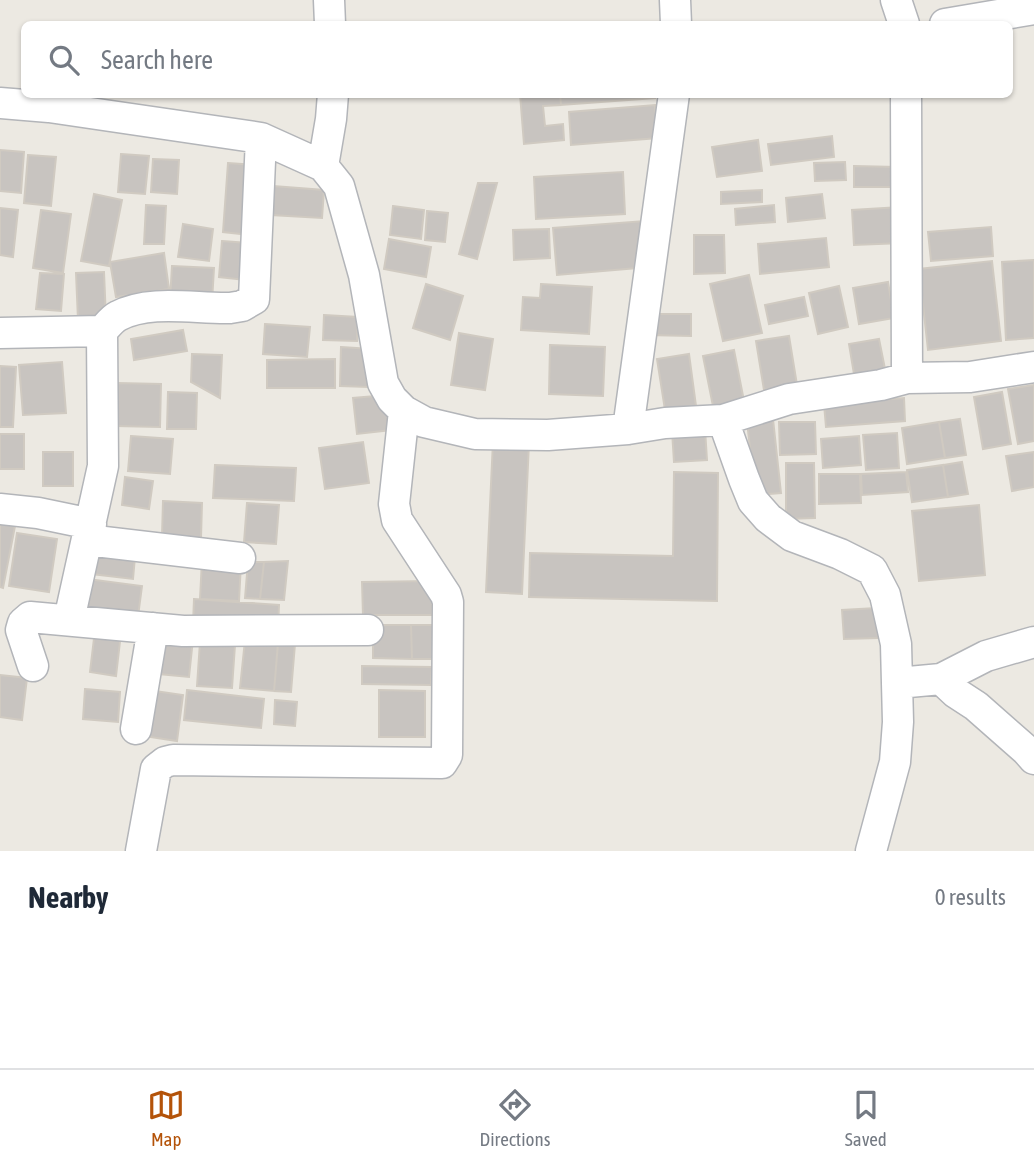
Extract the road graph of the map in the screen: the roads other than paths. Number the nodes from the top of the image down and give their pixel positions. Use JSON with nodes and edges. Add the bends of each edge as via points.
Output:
{"nodes":[{"id":1,"x":330,"y":0,"type":"edge"},
{"id":2,"x":675,"y":0,"type":"edge"},
{"id":3,"x":896,"y":0,"type":"edge"},
{"id":4,"x":1034,"y":9,"type":"edge"},
{"id":5,"x":330,"y":21,"type":"edge"},
{"id":6,"x":676,"y":21,"type":"edge"},
{"id":7,"x":903,"y":21,"type":"edge"},
{"id":8,"x":963,"y":21,"type":"edge"},
{"id":9,"x":333,"y":98,"type":"edge"},
{"id":10,"x":673,"y":98,"type":"edge"},
{"id":11,"x":906,"y":98,"type":"edge"},
{"id":12,"x":0,"y":103,"type":"edge"},
{"id":13,"x":261,"y":138,"type":"junction"},
{"id":14,"x":323,"y":166,"type":"junction"},
{"id":15,"x":102,"y":331,"type":"junction"},
{"id":16,"x":0,"y":333,"type":"edge"},
{"id":17,"x":1034,"y":367,"type":"edge"},
{"id":18,"x":906,"y":378,"type":"junction"},
{"id":19,"x":404,"y":411,"type":"junction"},
{"id":20,"x":723,"y":420,"type":"junction"},
{"id":21,"x":628,"y":429,"type":"junction"},
{"id":22,"x":0,"y":509,"type":"edge"},
{"id":23,"x":89,"y":532,"type":"junction"},
{"id":24,"x":240,"y":558,"type":"dead end"},
{"id":25,"x":69,"y":621,"type":"junction"},
{"id":26,"x":153,"y":628,"type":"junction"},
{"id":27,"x":368,"y":630,"type":"dead end"},
{"id":28,"x":1034,"y":642,"type":"edge"},
{"id":29,"x":33,"y":666,"type":"dead end"},
{"id":30,"x":941,"y":679,"type":"junction"},
{"id":31,"x":898,"y":683,"type":"junction"},
{"id":32,"x":136,"y":729,"type":"dead end"},
{"id":33,"x":1034,"y":759,"type":"edge"},
{"id":34,"x":141,"y":851,"type":"edge"},
{"id":35,"x":871,"y":851,"type":"edge"}],
"edges":[{"from":1,"to":5,"type":"street"},
{"from":2,"to":6,"type":"street"},
{"from":3,"to":7,"type":"street"},
{"from":4,"to":8,"type":"street"},
{"from":9,"to":14,"type":"street"},
{"from":10,"to":21,"type":"street"},
{"from":11,"to":18,"type":"street"},
{"from":12,"to":13,"type":"street"},
{"from":13,"to":14,"type":"street"},
{"from":13,"to":15,"type":"street","via":[[254,299],[230,308],[141,308],[115,317]]},
{"from":14,"to":19,"type":"street","via":[[339,186],[364,275],[383,383]]},
{"from":15,"to":16,"type":"street"},
{"from":15,"to":23,"type":"street","via":[[103,466]]},
{"from":17,"to":18,"type":"street","via":[[970,377]]},
{"from":18,"to":20,"type":"street","via":[[789,399]]},
{"from":19,"to":21,"type":"street","via":[[424,422],[475,434]]},
{"from":19,"to":34,"type":"street","via":[[394,504],[397,520],[448,602],[445,760],[165,762],[156,769]]},
{"from":20,"to":21,"type":"street"},
{"from":20,"to":31,"type":"street","via":[[753,501],[768,519],[792,536],[872,570],[885,595],[896,644]]},
{"from":22,"to":23,"type":"street","via":[[38,513]]},
{"from":23,"to":24,"type":"street"},
{"from":23,"to":25,"type":"street"},
{"from":25,"to":26,"type":"street"},
{"from":25,"to":29,"type":"street","via":[[30,618],[23,623],[21,630]]},
{"from":26,"to":27,"type":"street"},
{"from":26,"to":32,"type":"street"},
{"from":28,"to":30,"type":"street","via":[[986,656]]},
{"from":30,"to":31,"type":"street"},
{"from":30,"to":33,"type":"street"},
{"from":31,"to":35,"type":"street","via":[[895,762]]}]}
